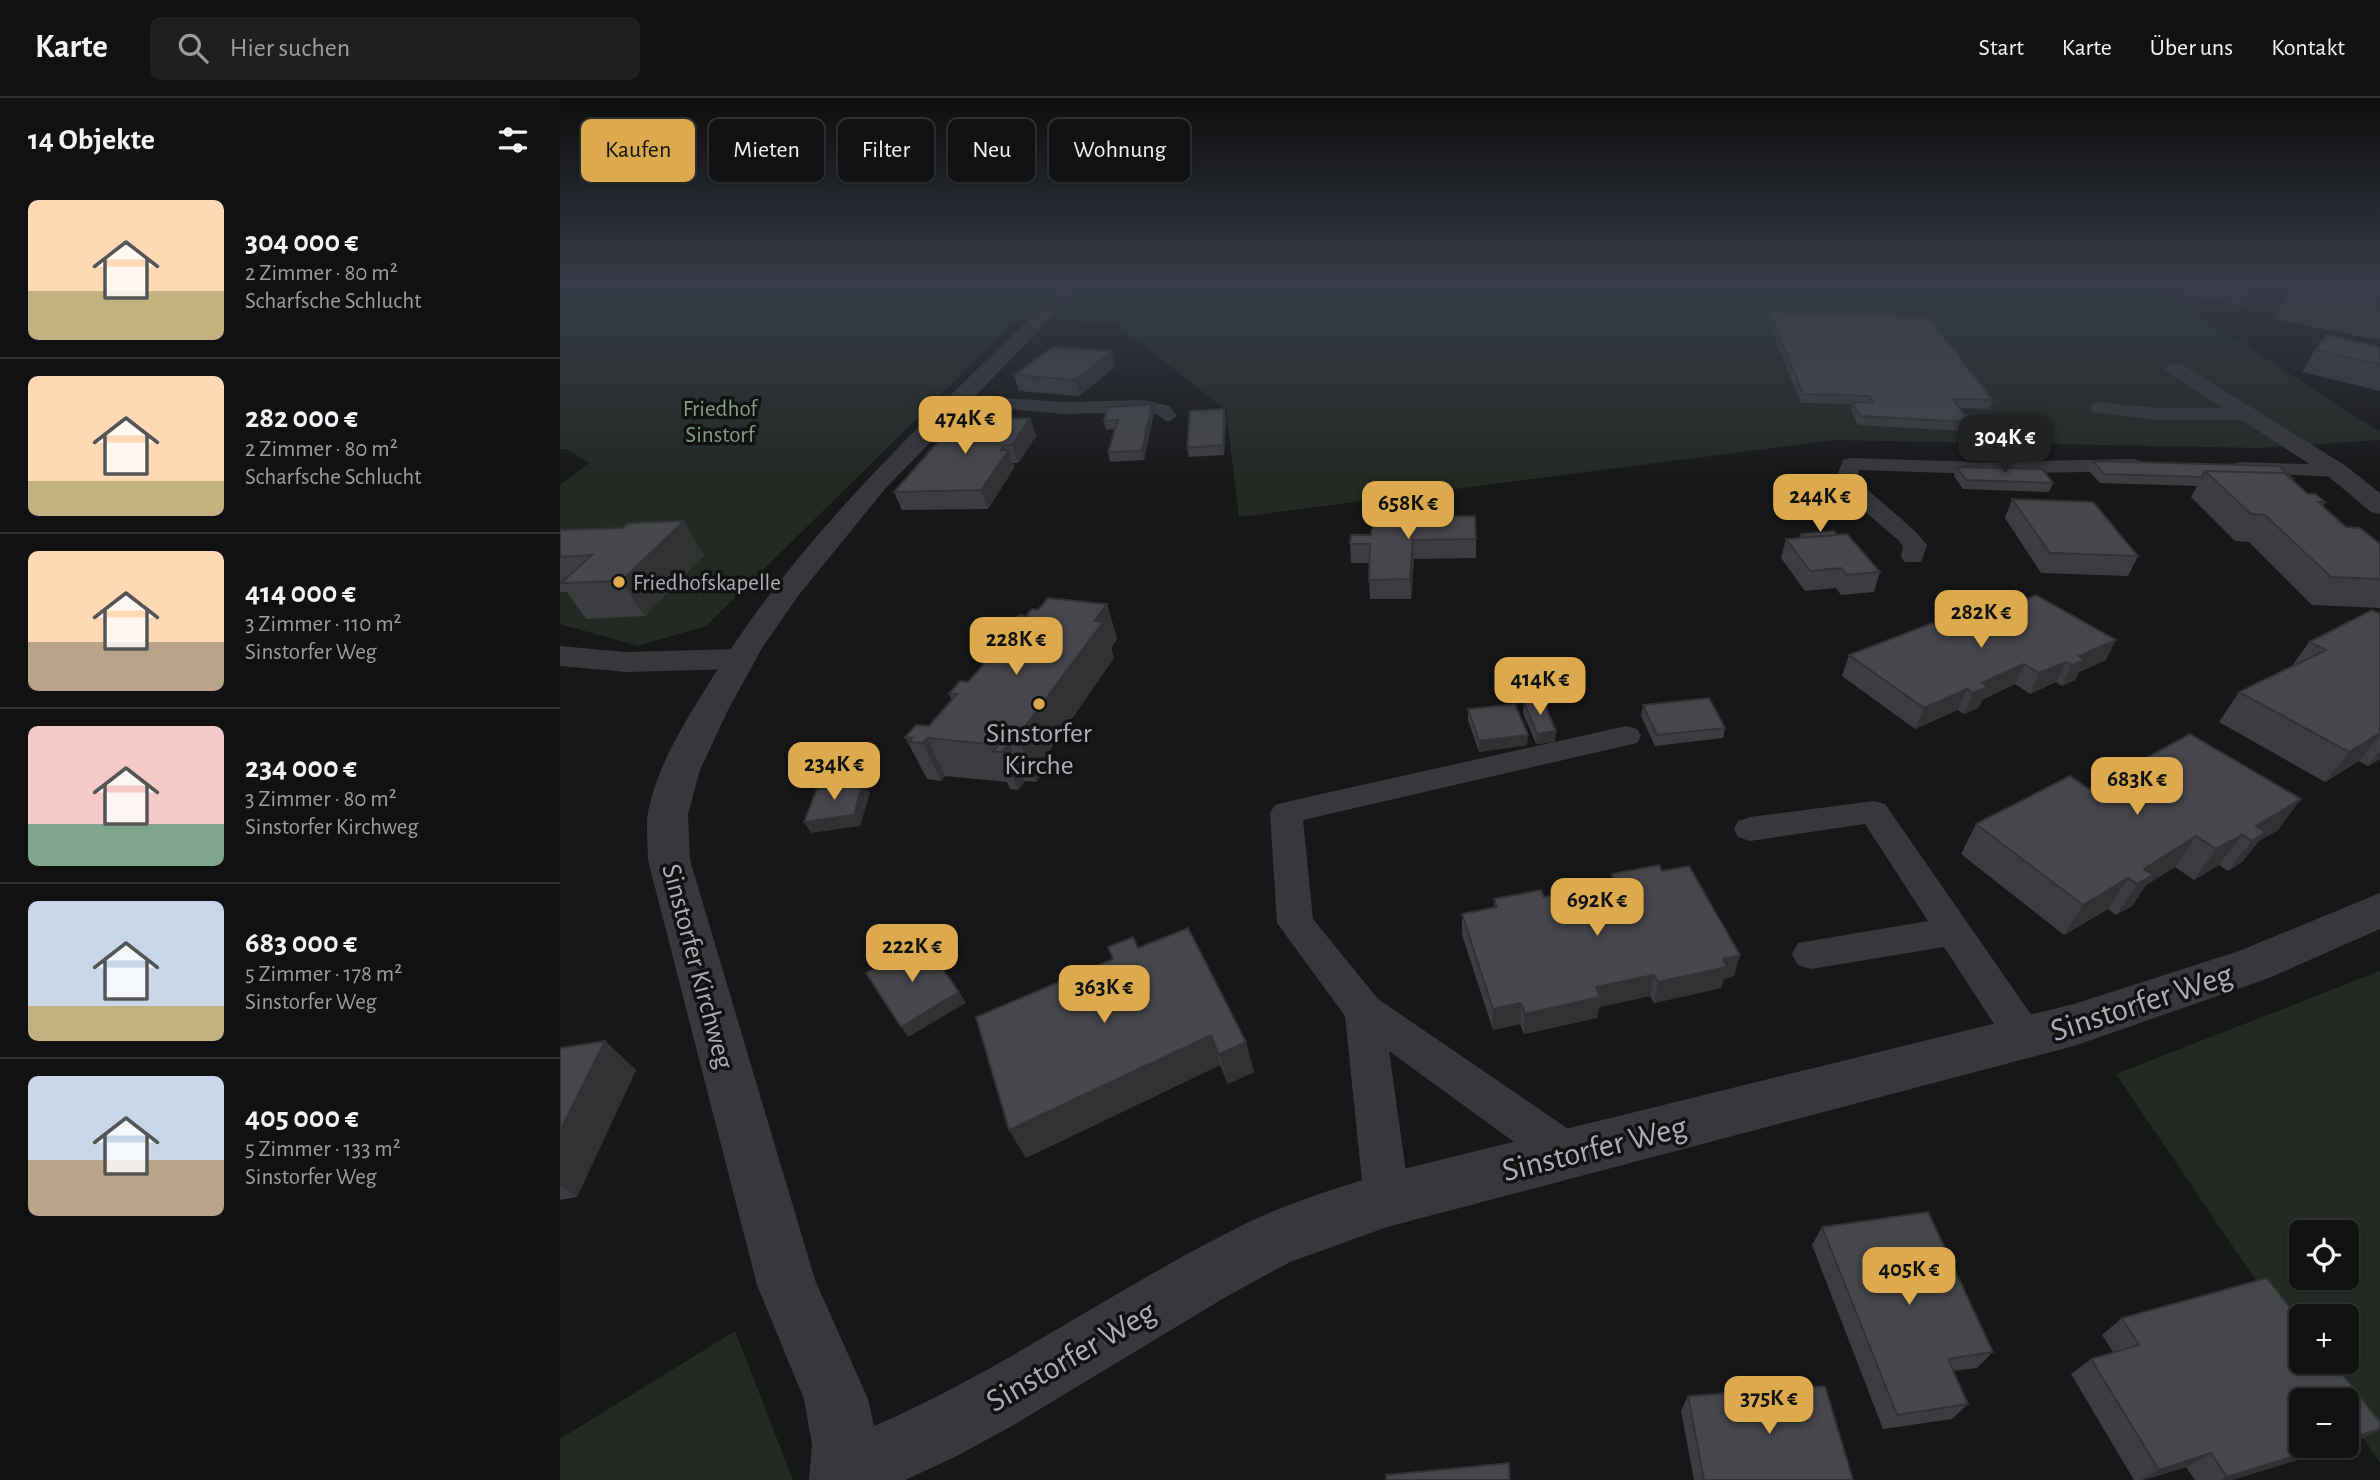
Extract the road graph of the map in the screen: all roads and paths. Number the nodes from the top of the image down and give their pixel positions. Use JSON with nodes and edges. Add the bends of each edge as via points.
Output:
{"nodes":[{"id":1,"x":1009,"y":349,"type":"edge"},
{"id":2,"x":2176,"y":369,"type":"dead end"},
{"id":3,"x":958,"y":400,"type":"junction"},
{"id":4,"x":2099,"y":408,"type":"dead end"},
{"id":5,"x":2247,"y":414,"type":"junction"},
{"id":6,"x":1168,"y":416,"type":"dead end"},
{"id":7,"x":2147,"y":466,"type":"edge"},
{"id":8,"x":2215,"y":467,"type":"edge"},
{"id":9,"x":2337,"y":471,"type":"junction"},
{"id":10,"x":2380,"y":506,"type":"edge"},
{"id":11,"x":1913,"y":557,"type":"dead end"},
{"id":12,"x":560,"y":656,"type":"edge"},
{"id":13,"x":737,"y":659,"type":"junction"},
{"id":14,"x":1626,"y":736,"type":"dead end"},
{"id":15,"x":1750,"y":829,"type":"dead end"},
{"id":16,"x":2380,"y":911,"type":"edge"},
{"id":17,"x":1954,"y":931,"type":"junction"},
{"id":18,"x":1811,"y":954,"type":"dead end"},
{"id":19,"x":1364,"y":1011,"type":"junction"},
{"id":20,"x":2025,"y":1038,"type":"junction"},
{"id":21,"x":1567,"y":1154,"type":"junction"},
{"id":22,"x":1387,"y":1200,"type":"junction"},
{"id":23,"x":843,"y":1476,"type":"edge"}],
"edges":[{"from":1,"to":3,"type":"street","name":"Sinstorfer Kirchweg"},
{"from":2,"to":5,"type":"street"},
{"from":3,"to":6,"type":"lane","via":[[1064,408],[1144,406]]},
{"from":3,"to":13,"type":"street","name":"Sinstorfer Kirchweg","via":[[815,552]]},
{"from":4,"to":5,"type":"lane","via":[[2157,414]]},
{"from":5,"to":9,"type":"street"},
{"from":7,"to":11,"type":"lane","via":[[1850,464],[1846,479],[1853,490],[1906,534],[1915,545]]},
{"from":8,"to":9,"type":"lane"},
{"from":9,"to":10,"type":"street"},
{"from":12,"to":13,"type":"street","via":[[600,663]]},
{"from":13,"to":23,"type":"street","name":"Sinstorfer Kirchweg","via":[[687,754],[675,787],[668,810],[669,860],[787,1285],[836,1399],[845,1445]]},
{"from":14,"to":19,"type":"lane","via":[[1286,813],[1295,923]]},
{"from":15,"to":17,"type":"lane","via":[[1874,812]]},
{"from":16,"to":20,"type":"street","name":"Sinstorfer Weg","via":[[2253,965]]},
{"from":17,"to":18,"type":"lane"},
{"from":17,"to":20,"type":"lane"},
{"from":19,"to":21,"type":"lane"},
{"from":19,"to":22,"type":"lane"},
{"from":20,"to":21,"type":"street","name":"Sinstorfer Weg"},
{"from":21,"to":22,"type":"street","name":"Sinstorfer Weg"},
{"from":22,"to":23,"type":"street","name":"Sinstorfer Weg","via":[[1270,1242],[989,1403]]}]}
